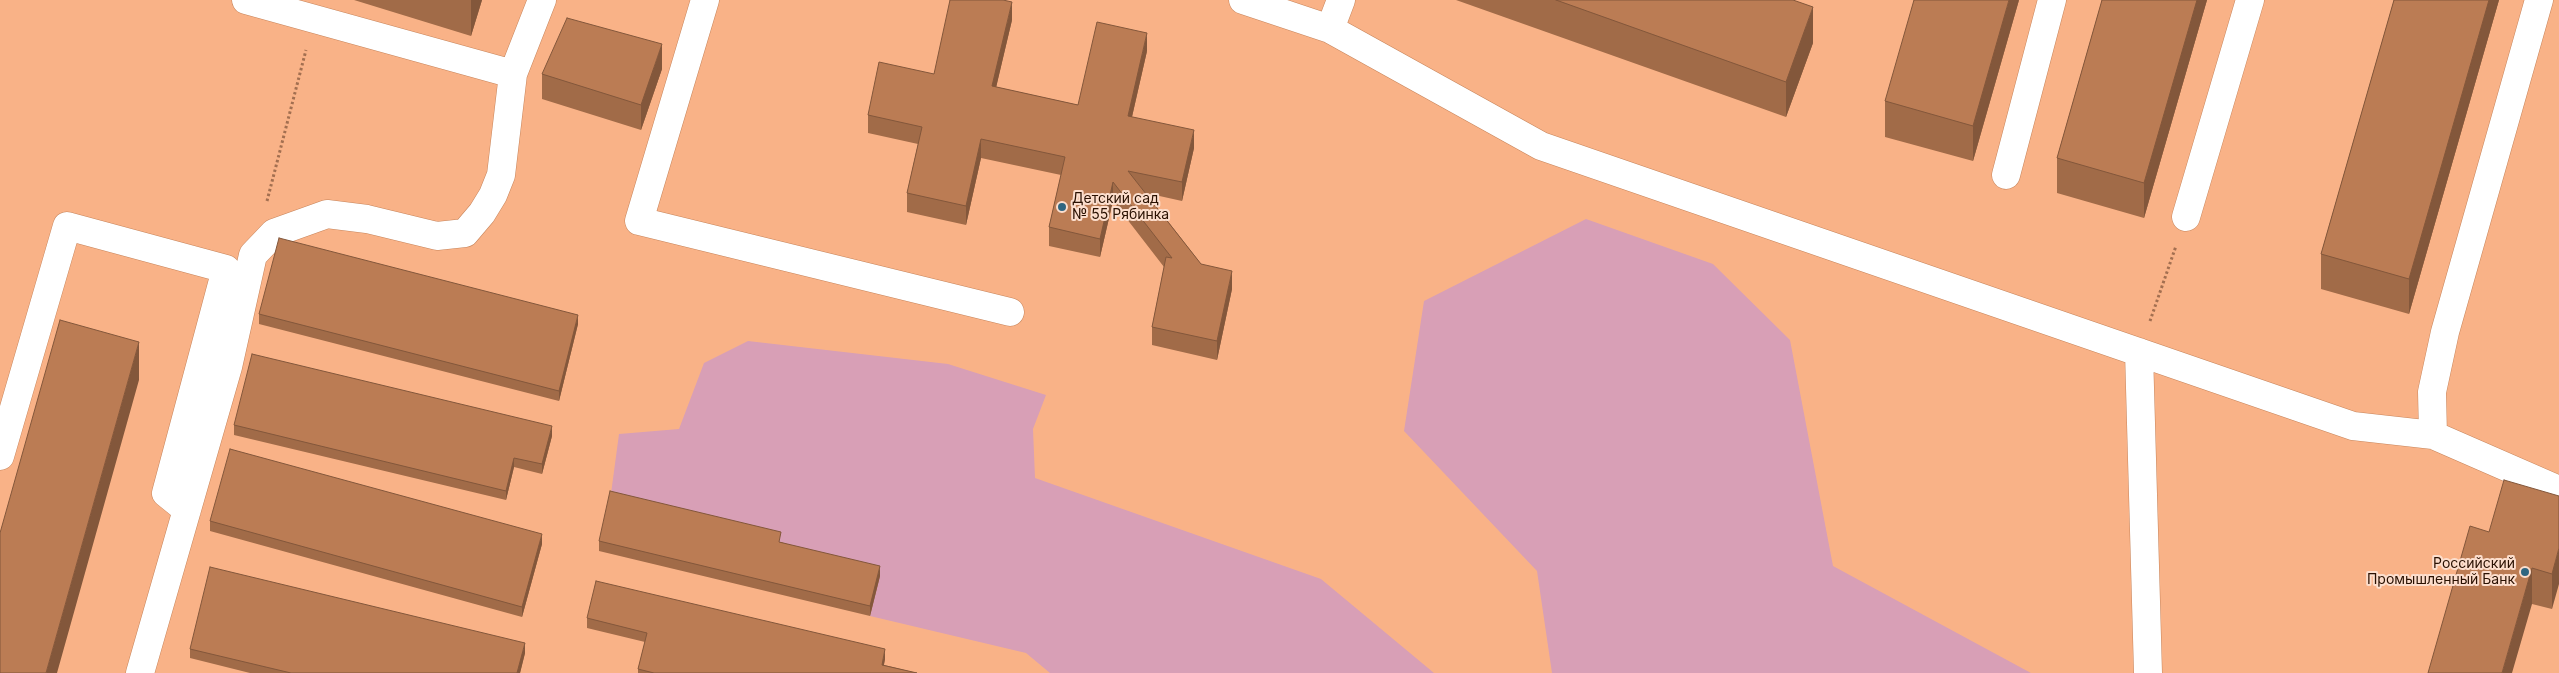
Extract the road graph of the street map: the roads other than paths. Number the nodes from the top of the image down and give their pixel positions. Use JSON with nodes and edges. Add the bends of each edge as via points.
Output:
{"nodes":[{"id":1,"x":246,"y":0,"type":"edge"},
{"id":2,"x":542,"y":0,"type":"edge"},
{"id":3,"x":705,"y":0,"type":"edge"},
{"id":4,"x":1243,"y":0,"type":"edge"},
{"id":5,"x":1341,"y":0,"type":"edge"},
{"id":6,"x":2052,"y":0,"type":"edge"},
{"id":7,"x":2250,"y":0,"type":"edge"},
{"id":8,"x":2539,"y":0,"type":"edge"},
{"id":9,"x":1330,"y":30,"type":"junction"},
{"id":10,"x":513,"y":74,"type":"junction"},
{"id":11,"x":2006,"y":175,"type":"dead end"},
{"id":12,"x":2186,"y":217,"type":"road end"},
{"id":13,"x":1010,"y":312,"type":"dead end"},
{"id":14,"x":2138,"y":352,"type":"junction"},
{"id":15,"x":2433,"y":435,"type":"junction"},
{"id":16,"x":0,"y":456,"type":"edge"},
{"id":17,"x":2559,"y":490,"type":"edge"},
{"id":18,"x":187,"y":510,"type":"junction"},
{"id":19,"x":140,"y":673,"type":"edge"},
{"id":20,"x":2148,"y":673,"type":"edge"}],
"edges":[{"from":1,"to":10,"type":"lane"},
{"from":2,"to":10,"type":"lane"},
{"from":3,"to":13,"type":"lane","via":[[639,221]]},
{"from":4,"to":9,"type":"lane"},
{"from":5,"to":9,"type":"lane"},
{"from":6,"to":11,"type":"lane"},
{"from":7,"to":12,"type":"lane"},
{"from":8,"to":15,"type":"lane","via":[[2445,332],[2432,392]]},
{"from":9,"to":14,"type":"lane","via":[[1541,146]]},
{"from":10,"to":18,"type":"lane","via":[[501,175],[482,213],[465,233],[437,236],[367,219],[328,214],[274,234],[253,255],[228,367]]},
{"from":14,"to":15,"type":"lane","via":[[2353,426]]},
{"from":14,"to":20,"type":"lane"},
{"from":15,"to":17,"type":"lane"},
{"from":16,"to":18,"type":"lane","via":[[67,226],[226,269],[166,493]]},
{"from":18,"to":19,"type":"lane"}]}
